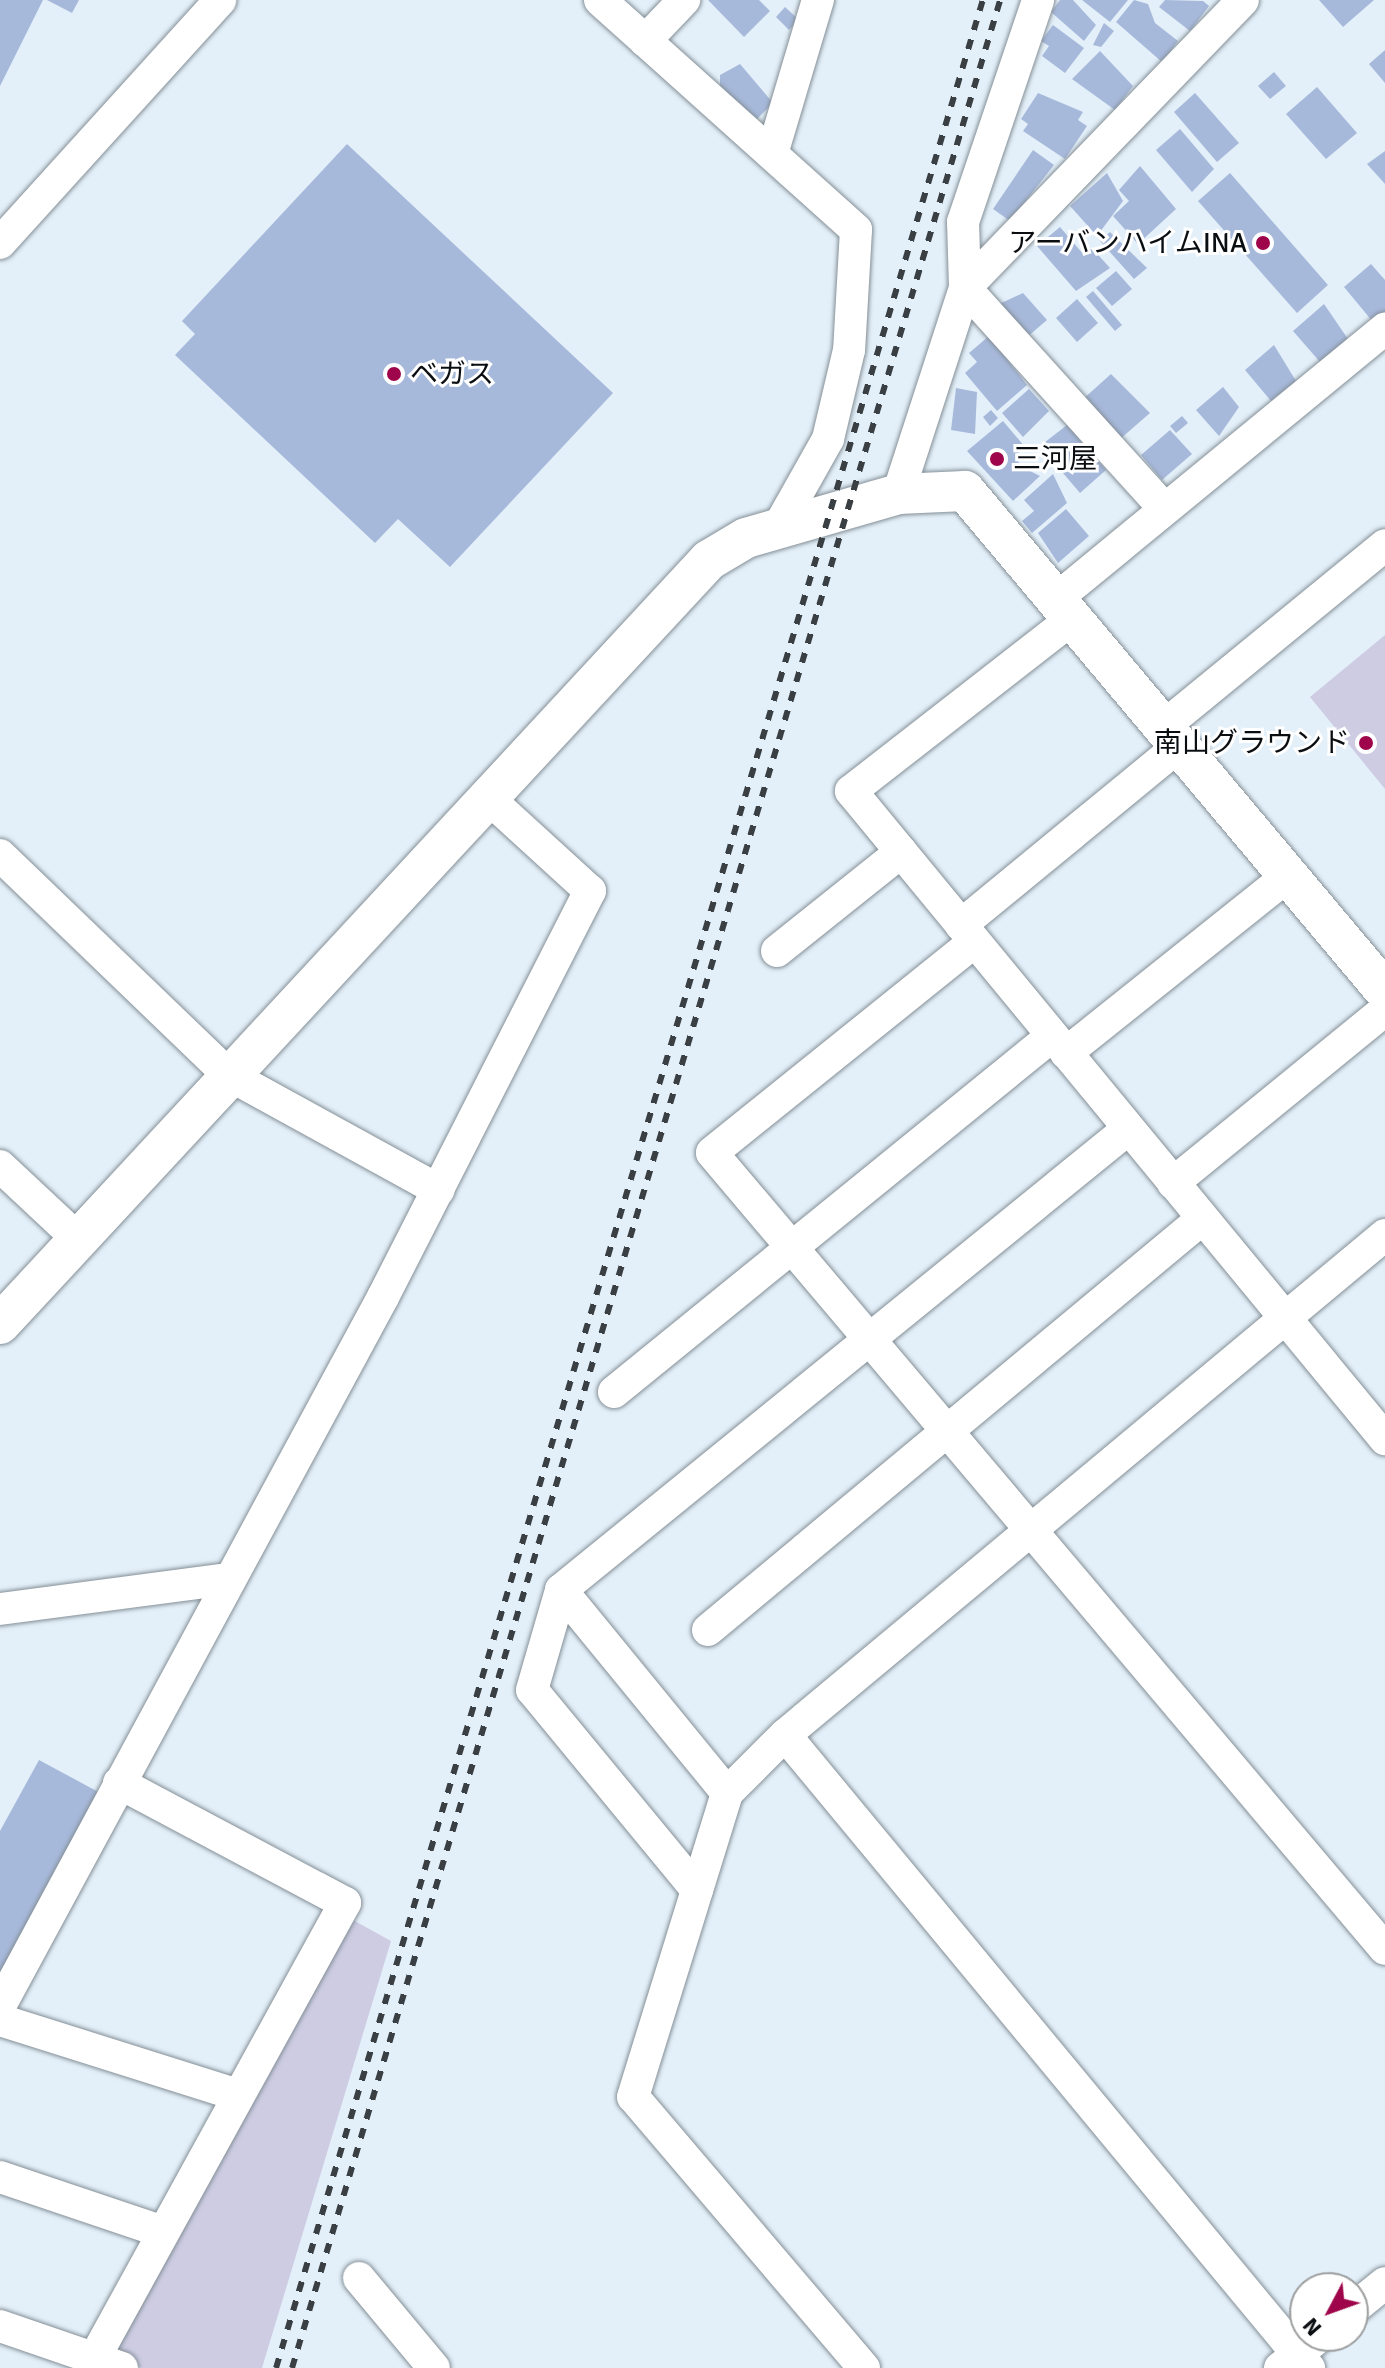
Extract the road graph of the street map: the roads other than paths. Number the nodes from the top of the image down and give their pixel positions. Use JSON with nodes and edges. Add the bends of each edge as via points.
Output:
{"nodes":[{"id":1,"x":220,"y":0,"type":"edge"},
{"id":2,"x":600,"y":0,"type":"edge"},
{"id":3,"x":684,"y":0,"type":"edge"},
{"id":4,"x":818,"y":0,"type":"edge"},
{"id":5,"x":1038,"y":0,"type":"edge"},
{"id":6,"x":1243,"y":0,"type":"edge"},
{"id":7,"x":645,"y":41,"type":"junction"},
{"id":8,"x":772,"y":154,"type":"junction"},
{"id":9,"x":0,"y":243,"type":"edge"},
{"id":10,"x":965,"y":288,"type":"junction"},
{"id":11,"x":1385,"y":329,"type":"edge"},
{"id":12,"x":898,"y":494,"type":"junction"},
{"id":13,"x":1163,"y":507,"type":"junction"},
{"id":14,"x":779,"y":526,"type":"junction"},
{"id":15,"x":1385,"y":545,"type":"edge"},
{"id":16,"x":1064,"y":609,"type":"junction"},
{"id":17,"x":1171,"y":736,"type":"junction"},
{"id":18,"x":488,"y":798,"type":"junction"},
{"id":19,"x":901,"y":852,"type":"junction"},
{"id":20,"x":0,"y":855,"type":"edge"},
{"id":21,"x":1288,"y":876,"type":"junction"},
{"id":22,"x":968,"y":933,"type":"junction"},
{"id":23,"x":777,"y":951,"type":"dead end"},
{"id":24,"x":1385,"y":991,"type":"edge"},
{"id":25,"x":1385,"y":1010,"type":"edge"},
{"id":26,"x":1059,"y":1045,"type":"junction"},
{"id":27,"x":229,"y":1075,"type":"junction"},
{"id":28,"x":1128,"y":1129,"type":"junction"},
{"id":29,"x":0,"y":1166,"type":"edge"},
{"id":30,"x":1173,"y":1183,"type":"junction"},
{"id":31,"x":438,"y":1190,"type":"junction"},
{"id":32,"x":1202,"y":1219,"type":"junction"},
{"id":33,"x":1385,"y":1235,"type":"edge"},
{"id":34,"x":79,"y":1240,"type":"junction"},
{"id":35,"x":791,"y":1248,"type":"junction"},
{"id":36,"x":1284,"y":1319,"type":"junction"},
{"id":37,"x":0,"y":1324,"type":"edge"},
{"id":38,"x":868,"y":1340,"type":"junction"},
{"id":39,"x":614,"y":1392,"type":"dead end"},
{"id":40,"x":945,"y":1433,"type":"junction"},
{"id":41,"x":1385,"y":1439,"type":"edge"},
{"id":42,"x":1028,"y":1532,"type":"junction"},
{"id":43,"x":229,"y":1579,"type":"junction"},
{"id":44,"x":561,"y":1590,"type":"junction"},
{"id":45,"x":0,"y":1609,"type":"edge"},
{"id":46,"x":708,"y":1630,"type":"dead end"},
{"id":47,"x":785,"y":1735,"type":"junction"},
{"id":48,"x":119,"y":1783,"type":"junction"},
{"id":49,"x":727,"y":1793,"type":"junction"},
{"id":50,"x":697,"y":1890,"type":"junction"},
{"id":51,"x":1385,"y":1949,"type":"edge"},
{"id":52,"x":0,"y":2006,"type":"edge"},
{"id":53,"x":0,"y":2020,"type":"edge"},
{"id":54,"x":238,"y":2095,"type":"junction"},
{"id":55,"x":0,"y":2177,"type":"edge"},
{"id":56,"x":163,"y":2232,"type":"junction"},
{"id":57,"x":359,"y":2278,"type":"dead end"},
{"id":58,"x":1385,"y":2283,"type":"edge"},
{"id":59,"x":1369,"y":2296,"type":"edge"},
{"id":60,"x":0,"y":2326,"type":"edge"},
{"id":61,"x":1302,"y":2356,"type":"edge"},
{"id":62,"x":102,"y":2364,"type":"edge"},
{"id":63,"x":434,"y":2368,"type":"edge"},
{"id":64,"x":864,"y":2368,"type":"edge"}],
"edges":[{"from":1,"to":9,"type":"street"},
{"from":2,"to":7,"type":"street"},
{"from":3,"to":7,"type":"street"},
{"from":4,"to":8,"type":"street"},
{"from":5,"to":10,"type":"street","via":[[963,222]]},
{"from":6,"to":10,"type":"street"},
{"from":7,"to":8,"type":"street"},
{"from":8,"to":14,"type":"street","via":[[856,230],[849,350],[828,439]]},
{"from":10,"to":12,"type":"street"},
{"from":10,"to":13,"type":"street"},
{"from":11,"to":13,"type":"street"},
{"from":12,"to":14,"type":"street"},
{"from":12,"to":16,"type":"street","via":[[965,491]]},
{"from":13,"to":16,"type":"street"},
{"from":14,"to":18,"type":"street","via":[[709,560]]},
{"from":15,"to":17,"type":"street"},
{"from":16,"to":17,"type":"street"},
{"from":16,"to":19,"type":"street","via":[[851,791]]},
{"from":17,"to":21,"type":"street"},
{"from":17,"to":22,"type":"street"},
{"from":18,"to":27,"type":"street"},
{"from":18,"to":31,"type":"street","via":[[590,891]]},
{"from":19,"to":22,"type":"street"},
{"from":19,"to":23,"type":"street"},
{"from":20,"to":27,"type":"street"},
{"from":21,"to":24,"type":"street"},
{"from":21,"to":26,"type":"street"},
{"from":22,"to":26,"type":"street"},
{"from":22,"to":35,"type":"street","via":[[712,1153]]},
{"from":25,"to":30,"type":"street"},
{"from":26,"to":28,"type":"street"},
{"from":26,"to":35,"type":"street"},
{"from":27,"to":31,"type":"street"},
{"from":27,"to":34,"type":"street"},
{"from":28,"to":30,"type":"street"},
{"from":28,"to":38,"type":"street"},
{"from":29,"to":34,"type":"street"},
{"from":30,"to":32,"type":"street"},
{"from":31,"to":43,"type":"street"},
{"from":32,"to":36,"type":"street"},
{"from":32,"to":40,"type":"street"},
{"from":33,"to":36,"type":"street"},
{"from":34,"to":37,"type":"street"},
{"from":35,"to":38,"type":"street"},
{"from":35,"to":39,"type":"street"},
{"from":36,"to":41,"type":"street"},
{"from":36,"to":42,"type":"street"},
{"from":38,"to":40,"type":"street"},
{"from":38,"to":44,"type":"street"},
{"from":40,"to":42,"type":"street"},
{"from":40,"to":46,"type":"street"},
{"from":42,"to":47,"type":"street"},
{"from":42,"to":51,"type":"street"},
{"from":43,"to":45,"type":"street"},
{"from":43,"to":48,"type":"street"},
{"from":44,"to":49,"type":"street"},
{"from":44,"to":50,"type":"street","via":[[532,1690]]},
{"from":47,"to":49,"type":"street"},
{"from":47,"to":61,"type":"street"},
{"from":48,"to":52,"type":"street"},
{"from":48,"to":54,"type":"street","via":[[345,1903]]},
{"from":49,"to":50,"type":"street"},
{"from":50,"to":64,"type":"street","via":[[633,2097]]},
{"from":53,"to":54,"type":"street"},
{"from":54,"to":56,"type":"street"},
{"from":55,"to":56,"type":"street"},
{"from":56,"to":62,"type":"street"},
{"from":57,"to":63,"type":"street"},
{"from":58,"to":59,"type":"street"},
{"from":60,"to":62,"type":"street"}]}
